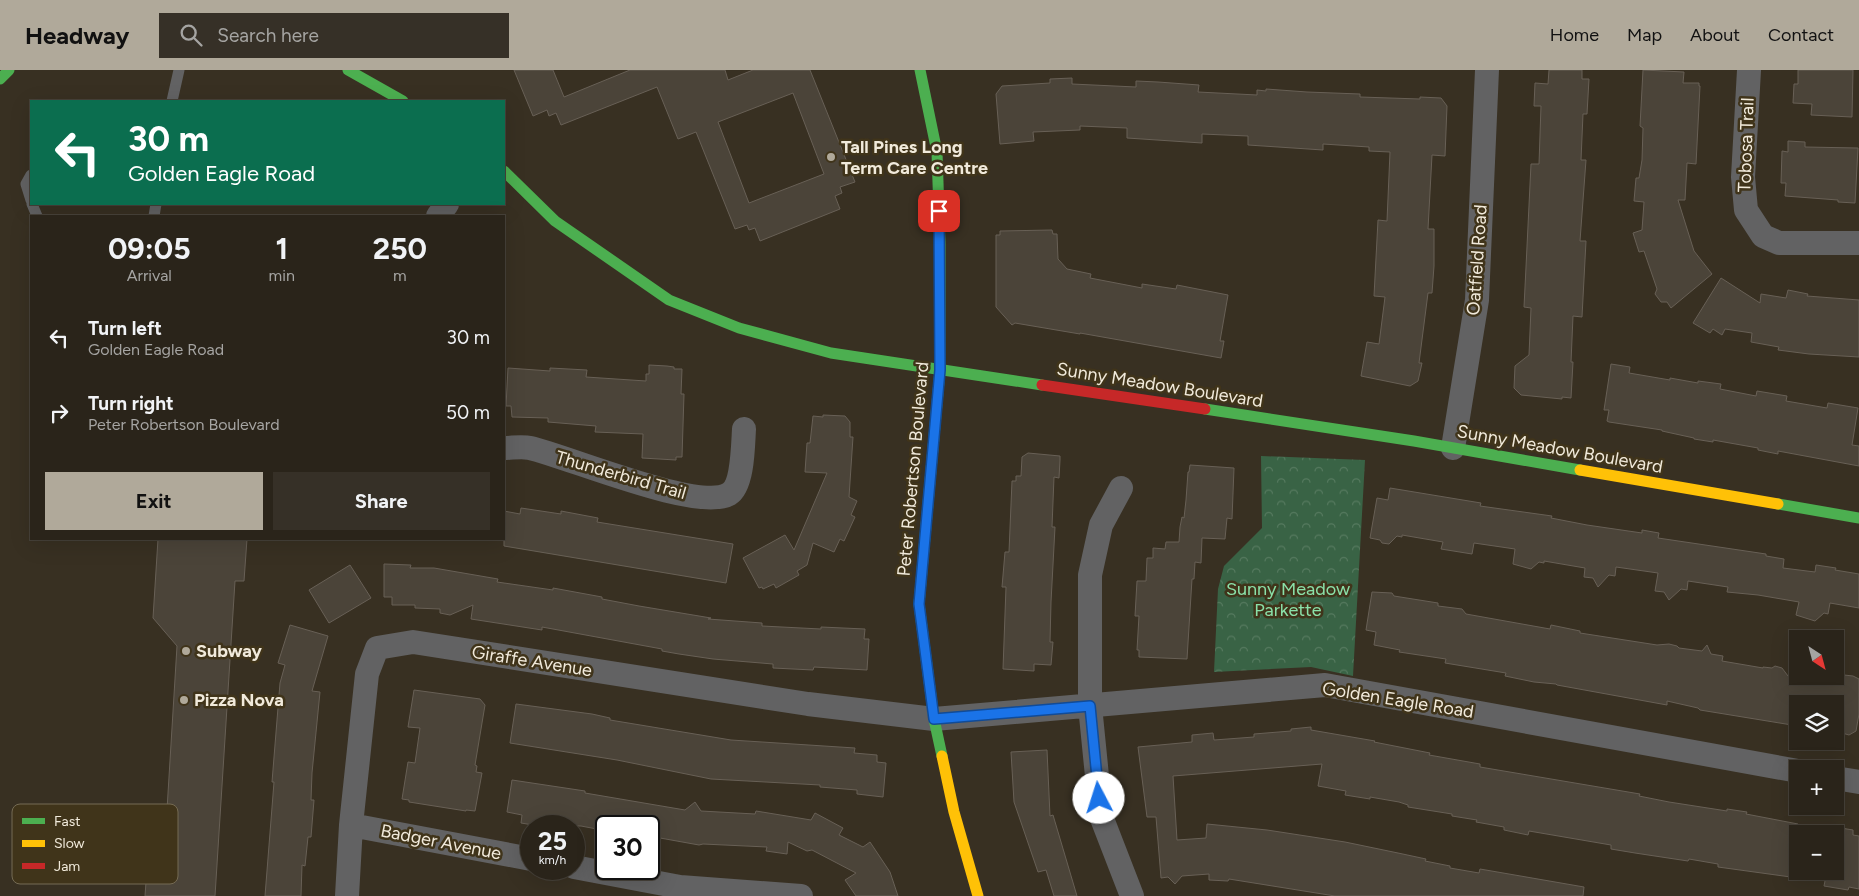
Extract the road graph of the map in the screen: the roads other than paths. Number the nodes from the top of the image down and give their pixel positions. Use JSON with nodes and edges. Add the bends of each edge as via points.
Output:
{"nodes":[{"id":1,"x":9,"y":70,"type":"edge"},
{"id":2,"x":179,"y":70,"type":"edge"},
{"id":3,"x":348,"y":70,"type":"edge"},
{"id":4,"x":920,"y":70,"type":"edge"},
{"id":5,"x":1487,"y":70,"type":"edge"},
{"id":6,"x":1749,"y":70,"type":"edge"},
{"id":7,"x":0,"y":79,"type":"edge"},
{"id":8,"x":172,"y":100,"type":"edge"},
{"id":9,"x":401,"y":100,"type":"edge"},
{"id":10,"x":505,"y":172,"type":"edge"},
{"id":11,"x":30,"y":177,"type":"edge"},
{"id":12,"x":30,"y":197,"type":"edge"},
{"id":13,"x":1859,"y":244,"type":"edge"},
{"id":14,"x":940,"y":370,"type":"junction"},
{"id":15,"x":744,"y":428,"type":"dead end"},
{"id":16,"x":505,"y":448,"type":"edge"},
{"id":17,"x":1453,"y":448,"type":"junction"},
{"id":18,"x":1121,"y":488,"type":"dead end"},
{"id":19,"x":1859,"y":518,"type":"edge"},
{"id":20,"x":1090,"y":706,"type":"junction"},
{"id":21,"x":934,"y":719,"type":"junction"},
{"id":22,"x":1789,"y":769,"type":"edge"},
{"id":23,"x":1844,"y":780,"type":"edge"},
{"id":24,"x":1859,"y":782,"type":"edge"},
{"id":25,"x":351,"y":825,"type":"junction"},
{"id":26,"x":520,"y":857,"type":"edge"},
{"id":27,"x":585,"y":869,"type":"edge"},
{"id":28,"x":347,"y":896,"type":"edge"},
{"id":29,"x":801,"y":896,"type":"edge"},
{"id":30,"x":978,"y":896,"type":"edge"},
{"id":31,"x":1132,"y":896,"type":"edge"}],
"edges":[{"from":1,"to":7,"type":"street"},
{"from":2,"to":8,"type":"lane"},
{"from":3,"to":9,"type":"street"},
{"from":4,"to":14,"type":"street","name":"Peter Robertson Boulevard","via":[[937,152]]},
{"from":5,"to":17,"type":"street","name":"Oatfield Road","via":[[1477,300]]},
{"from":6,"to":13,"type":"street","name":"Tobosa Trail","via":[[1743,177],[1746,210],[1763,236],[1779,244]]},
{"from":10,"to":14,"type":"street","name":"Sunny Meadow Boulevard","via":[[555,221],[668,300],[739,328],[831,353]]},
{"from":11,"to":12,"type":"lane","via":[[26,184]]},
{"from":14,"to":17,"type":"street","name":"Sunny Meadow Boulevard"},
{"from":14,"to":21,"type":"street","name":"Peter Robertson Boulevard","via":[[919,604]]},
{"from":15,"to":16,"type":"street","name":"Thunderbird Trail","via":[[739,481],[730,494],[713,499],[654,488],[529,448]]},
{"from":17,"to":19,"type":"street","name":"Sunny Meadow Boulevard"},
{"from":18,"to":20,"type":"street","via":[[1101,525],[1090,575]]},
{"from":20,"to":21,"type":"street","name":"Golden Eagle Road"},
{"from":20,"to":22,"type":"street","name":"Golden Eagle Road","via":[[1325,685]]},
{"from":20,"to":31,"type":"street","via":[[1101,816]]},
{"from":21,"to":25,"type":"street","name":"Giraffe Avenue","via":[[808,704],[413,642],[377,648],[367,674]]},
{"from":21,"to":30,"type":"street","name":"Peter Robertson Boulevard","via":[[954,812]]},
{"from":23,"to":24,"type":"street"},
{"from":25,"to":26,"type":"street","name":"Badger Avenue"},
{"from":25,"to":28,"type":"street","name":"Giraffe Avenue"},
{"from":27,"to":29,"type":"street","via":[[680,887]]}]}
